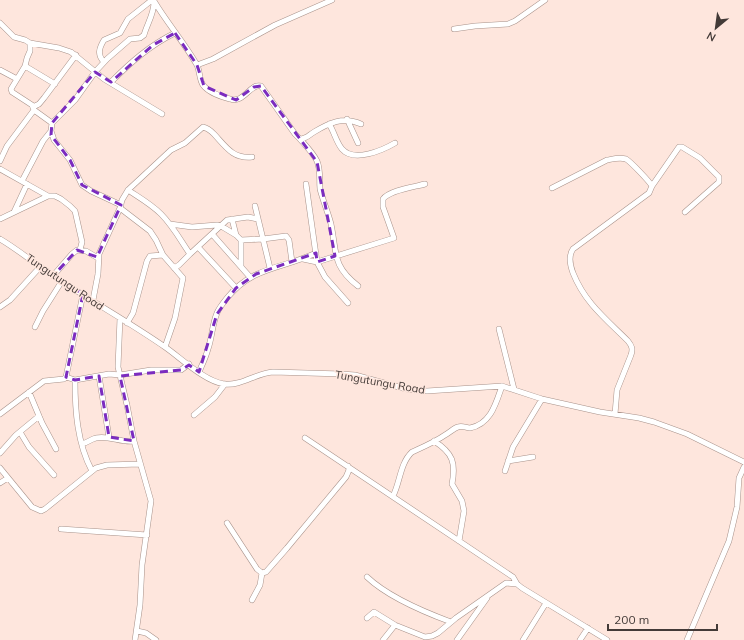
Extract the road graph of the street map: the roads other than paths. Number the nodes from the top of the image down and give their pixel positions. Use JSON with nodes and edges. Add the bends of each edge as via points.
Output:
{"nodes":[{"id":1,"x":332,"y":0,"type":"edge"},
{"id":2,"x":546,"y":0,"type":"edge"},
{"id":3,"x":154,"y":1,"type":"edge"},
{"id":4,"x":0,"y":23,"type":"edge"},
{"id":5,"x":454,"y":29,"type":"dead end"},
{"id":6,"x":175,"y":33,"type":"junction"},
{"id":7,"x":30,"y":43,"type":"junction"},
{"id":8,"x":76,"y":55,"type":"junction"},
{"id":9,"x":104,"y":62,"type":"junction"},
{"id":10,"x":197,"y":65,"type":"junction"},
{"id":11,"x":26,"y":66,"type":"junction"},
{"id":12,"x":0,"y":70,"type":"edge"},
{"id":13,"x":95,"y":72,"type":"junction"},
{"id":14,"x":17,"y":79,"type":"junction"},
{"id":15,"x":111,"y":82,"type":"junction"},
{"id":16,"x":55,"y":84,"type":"junction"},
{"id":17,"x":34,"y":108,"type":"junction"},
{"id":18,"x":162,"y":114,"type":"dead end"},
{"id":19,"x":347,"y":119,"type":"junction"},
{"id":20,"x":52,"y":123,"type":"junction"},
{"id":21,"x":329,"y":124,"type":"junction"},
{"id":22,"x":361,"y":124,"type":"dead end"},
{"id":23,"x":51,"y":131,"type":"junction"},
{"id":24,"x":300,"y":139,"type":"junction"},
{"id":25,"x":358,"y":143,"type":"dead end"},
{"id":26,"x":395,"y":143,"type":"dead end"},
{"id":27,"x":252,"y":158,"type":"dead end"},
{"id":28,"x":0,"y":161,"type":"edge"},
{"id":29,"x":0,"y":169,"type":"edge"},
{"id":30,"x":25,"y":183,"type":"junction"},
{"id":31,"x":306,"y":184,"type":"dead end"},
{"id":32,"x":425,"y":184,"type":"dead end"},
{"id":33,"x":652,"y":186,"type":"junction"},
{"id":34,"x":552,"y":188,"type":"dead end"},
{"id":35,"x":128,"y":190,"type":"junction"},
{"id":36,"x":48,"y":196,"type":"junction"},
{"id":37,"x":120,"y":206,"type":"junction"},
{"id":38,"x":255,"y":206,"type":"dead end"},
{"id":39,"x":14,"y":212,"type":"junction"},
{"id":40,"x":685,"y":212,"type":"dead end"},
{"id":41,"x":0,"y":219,"type":"edge"},
{"id":42,"x":232,"y":219,"type":"junction"},
{"id":43,"x":258,"y":219,"type":"junction"},
{"id":44,"x":170,"y":224,"type":"junction"},
{"id":45,"x":221,"y":226,"type":"junction"},
{"id":46,"x":212,"y":234,"type":"junction"},
{"id":47,"x":236,"y":235,"type":"junction"},
{"id":48,"x":0,"y":239,"type":"edge"},
{"id":49,"x":263,"y":239,"type":"junction"},
{"id":50,"x":241,"y":240,"type":"junction"},
{"id":51,"x":198,"y":247,"type":"junction"},
{"id":52,"x":80,"y":250,"type":"junction"},
{"id":53,"x":316,"y":253,"type":"junction"},
{"id":54,"x":190,"y":254,"type":"junction"},
{"id":55,"x":163,"y":255,"type":"junction"},
{"id":56,"x":335,"y":256,"type":"junction"},
{"id":57,"x":98,"y":258,"type":"junction"},
{"id":58,"x":303,"y":259,"type":"junction"},
{"id":59,"x":292,"y":262,"type":"junction"},
{"id":60,"x":317,"y":262,"type":"junction"},
{"id":61,"x":240,"y":265,"type":"junction"},
{"id":62,"x":40,"y":267,"type":"junction"},
{"id":63,"x":174,"y":268,"type":"junction"},
{"id":64,"x":270,"y":268,"type":"junction"},
{"id":65,"x":53,"y":276,"type":"junction"},
{"id":66,"x":250,"y":277,"type":"junction"},
{"id":67,"x":62,"y":282,"type":"junction"},
{"id":68,"x":358,"y":286,"type":"dead end"},
{"id":69,"x":236,"y":288,"type":"junction"},
{"id":70,"x":83,"y":294,"type":"junction"},
{"id":71,"x":93,"y":300,"type":"junction"},
{"id":72,"x":348,"y":303,"type":"dead end"},
{"id":73,"x":0,"y":307,"type":"edge"},
{"id":74,"x":120,"y":318,"type":"junction"},
{"id":75,"x":127,"y":323,"type":"junction"},
{"id":76,"x":35,"y":327,"type":"dead end"},
{"id":77,"x":500,"y":329,"type":"dead end"},
{"id":78,"x":165,"y":347,"type":"junction"},
{"id":79,"x":189,"y":364,"type":"junction"},
{"id":80,"x":199,"y":372,"type":"junction"},
{"id":81,"x":120,"y":375,"type":"junction"},
{"id":82,"x":99,"y":376,"type":"junction"},
{"id":83,"x":66,"y":377,"type":"junction"},
{"id":84,"x":75,"y":380,"type":"junction"},
{"id":85,"x":224,"y":384,"type":"junction"},
{"id":86,"x":502,"y":386,"type":"junction"},
{"id":87,"x":514,"y":389,"type":"junction"},
{"id":88,"x":29,"y":392,"type":"junction"},
{"id":89,"x":542,"y":399,"type":"junction"},
{"id":90,"x":0,"y":414,"type":"edge"},
{"id":91,"x":614,"y":414,"type":"junction"},
{"id":92,"x":194,"y":415,"type":"dead end"},
{"id":93,"x":39,"y":416,"type":"junction"},
{"id":94,"x":20,"y":432,"type":"junction"},
{"id":95,"x":109,"y":437,"type":"junction"},
{"id":96,"x":305,"y":438,"type":"dead end"},
{"id":97,"x":134,"y":441,"type":"junction"},
{"id":98,"x":434,"y":441,"type":"junction"},
{"id":99,"x":82,"y":444,"type":"junction"},
{"id":100,"x":56,"y":449,"type":"dead end"},
{"id":101,"x":0,"y":453,"type":"edge"},
{"id":102,"x":533,"y":456,"type":"dead end"},
{"id":103,"x":508,"y":461,"type":"junction"},
{"id":104,"x":744,"y":462,"type":"edge"},
{"id":105,"x":140,"y":464,"type":"junction"},
{"id":106,"x":348,"y":466,"type":"junction"},
{"id":107,"x":744,"y":467,"type":"edge"},
{"id":108,"x":0,"y":468,"type":"edge"},
{"id":109,"x":92,"y":471,"type":"junction"},
{"id":110,"x":505,"y":472,"type":"dead end"},
{"id":111,"x":54,"y":475,"type":"dead end"},
{"id":112,"x":8,"y":478,"type":"junction"},
{"id":113,"x":0,"y":483,"type":"edge"},
{"id":114,"x":393,"y":496,"type":"junction"},
{"id":115,"x":227,"y":523,"type":"dead end"},
{"id":116,"x":61,"y":529,"type":"dead end"},
{"id":117,"x":147,"y":535,"type":"junction"},
{"id":118,"x":459,"y":541,"type":"junction"},
{"id":119,"x":262,"y":573,"type":"junction"},
{"id":120,"x":367,"y":577,"type":"dead end"},
{"id":121,"x":517,"y":584,"type":"junction"},
{"id":122,"x":489,"y":596,"type":"junction"},
{"id":123,"x":252,"y":600,"type":"dead end"},
{"id":124,"x":546,"y":603,"type":"junction"},
{"id":125,"x":368,"y":618,"type":"dead end"},
{"id":126,"x":451,"y":622,"type":"junction"},
{"id":127,"x":395,"y":625,"type":"junction"},
{"id":128,"x":588,"y":628,"type":"junction"},
{"id":129,"x":137,"y":631,"type":"junction"},
{"id":130,"x":136,"y":640,"type":"edge"},
{"id":131,"x":156,"y":640,"type":"edge"},
{"id":132,"x":383,"y":640,"type":"edge"},
{"id":133,"x":457,"y":640,"type":"edge"},
{"id":134,"x":523,"y":640,"type":"edge"},
{"id":135,"x":580,"y":640,"type":"edge"},
{"id":136,"x":607,"y":640,"type":"edge"},
{"id":137,"x":687,"y":640,"type":"edge"}],
"edges":[{"from":1,"to":10,"type":"street","via":[[275,25]]},
{"from":2,"to":5,"type":"street","via":[[508,24]]},
{"from":3,"to":6,"type":"street"},
{"from":3,"to":9,"type":"street","via":[[153,13],[144,35],[130,39]]},
{"from":3,"to":9,"type":"street","via":[[128,19],[120,33],[104,40],[99,51],[99,57]]},
{"from":4,"to":7,"type":"street","via":[[14,36]]},
{"from":6,"to":10,"type":"street"},
{"from":6,"to":15,"type":"street","via":[[154,45]]},
{"from":7,"to":8,"type":"street","via":[[59,48]]},
{"from":7,"to":11,"type":"street"},
{"from":8,"to":13,"type":"street"},
{"from":8,"to":16,"type":"street"},
{"from":9,"to":13,"type":"street"},
{"from":10,"to":24,"type":"street","via":[[204,86],[230,100],[239,99],[254,87],[261,86]]},
{"from":11,"to":14,"type":"street"},
{"from":11,"to":16,"type":"street"},
{"from":12,"to":14,"type":"street"},
{"from":13,"to":15,"type":"street"},
{"from":13,"to":20,"type":"street","via":[[75,100]]},
{"from":14,"to":17,"type":"street","via":[[11,89],[12,92],[28,101]]},
{"from":15,"to":18,"type":"street"},
{"from":16,"to":17,"type":"street"},
{"from":17,"to":20,"type":"street"},
{"from":17,"to":28,"type":"street","via":[[7,146]]},
{"from":19,"to":21,"type":"street"},
{"from":19,"to":22,"type":"street"},
{"from":19,"to":25,"type":"street"},
{"from":20,"to":23,"type":"street"},
{"from":21,"to":24,"type":"street"},
{"from":21,"to":26,"type":"street","via":[[342,149],[350,154],[368,154]]},
{"from":23,"to":30,"type":"street","via":[[43,141]]},
{"from":23,"to":37,"type":"street","via":[[51,135],[70,160],[82,184]]},
{"from":24,"to":56,"type":"street","via":[[317,162],[320,189],[330,224]]},
{"from":27,"to":35,"type":"street","via":[[235,155],[203,127],[185,143],[171,150]]},
{"from":29,"to":30,"type":"street"},
{"from":30,"to":36,"type":"street"},
{"from":30,"to":39,"type":"street"},
{"from":31,"to":53,"type":"street"},
{"from":32,"to":56,"type":"street","via":[[383,199],[383,207],[394,238]]},
{"from":33,"to":34,"type":"street","via":[[629,161],[614,158]]},
{"from":33,"to":40,"type":"street","via":[[679,147],[693,152],[719,177],[719,182]]},
{"from":33,"to":91,"type":"street","via":[[649,193],[573,249],[570,255],[571,267],[583,293],[591,305],[628,341],[633,350],[617,390]]},
{"from":35,"to":37,"type":"street"},
{"from":35,"to":44,"type":"street","via":[[149,203]]},
{"from":36,"to":39,"type":"street"},
{"from":36,"to":52,"type":"street","via":[[60,199],[75,211],[81,233]]},
{"from":37,"to":55,"type":"street","via":[[150,231]]},
{"from":37,"to":57,"type":"street"},
{"from":38,"to":43,"type":"street"},
{"from":39,"to":41,"type":"street"},
{"from":42,"to":43,"type":"street"},
{"from":42,"to":45,"type":"street"},
{"from":42,"to":47,"type":"street"},
{"from":43,"to":49,"type":"street"},
{"from":44,"to":45,"type":"street","via":[[192,227]]},
{"from":44,"to":54,"type":"street"},
{"from":45,"to":46,"type":"street"},
{"from":45,"to":47,"type":"street"},
{"from":46,"to":51,"type":"street"},
{"from":46,"to":61,"type":"street"},
{"from":47,"to":50,"type":"street"},
{"from":48,"to":62,"type":"street","name":"Tungutungu Road"},
{"from":49,"to":50,"type":"street"},
{"from":49,"to":59,"type":"street","via":[[286,236]]},
{"from":49,"to":64,"type":"street"},
{"from":50,"to":61,"type":"street"},
{"from":51,"to":54,"type":"street"},
{"from":51,"to":69,"type":"street"},
{"from":52,"to":57,"type":"street"},
{"from":52,"to":65,"type":"street","via":[[72,254]]},
{"from":53,"to":58,"type":"street"},
{"from":53,"to":60,"type":"street"},
{"from":54,"to":63,"type":"street"},
{"from":55,"to":63,"type":"street"},
{"from":55,"to":75,"type":"street","via":[[150,256],[147,261],[133,313]]},
{"from":56,"to":60,"type":"street"},
{"from":56,"to":68,"type":"street","via":[[349,279]]},
{"from":57,"to":71,"type":"street"},
{"from":58,"to":59,"type":"street"},
{"from":58,"to":60,"type":"street"},
{"from":59,"to":64,"type":"street"},
{"from":60,"to":72,"type":"street","via":[[325,277]]},
{"from":61,"to":66,"type":"street"},
{"from":62,"to":65,"type":"street","name":"Tungutungu Road"},
{"from":62,"to":73,"type":"street","via":[[10,300]]},
{"from":63,"to":78,"type":"street","via":[[183,281],[175,318]]},
{"from":64,"to":66,"type":"street"},
{"from":65,"to":67,"type":"street","name":"Tungutungu Road"},
{"from":66,"to":69,"type":"street"},
{"from":67,"to":70,"type":"street","name":"Tungutungu Road"},
{"from":67,"to":76,"type":"street"},
{"from":69,"to":80,"type":"street","via":[[216,314],[208,349]]},
{"from":70,"to":71,"type":"street","name":"Tungutungu Road"},
{"from":70,"to":83,"type":"street"},
{"from":71,"to":74,"type":"street","name":"Tungutungu Road"},
{"from":74,"to":75,"type":"street","name":"Tungutungu Road"},
{"from":74,"to":81,"type":"street"},
{"from":75,"to":78,"type":"street","name":"Tungutungu Road"},
{"from":77,"to":87,"type":"street"},
{"from":78,"to":79,"type":"street","name":"Tungutungu Road"},
{"from":79,"to":80,"type":"street","name":"Tungutungu Road"},
{"from":79,"to":81,"type":"street","via":[[181,370],[151,370]]},
{"from":80,"to":85,"type":"street","name":"Tungutungu Road"},
{"from":81,"to":82,"type":"street"},
{"from":81,"to":97,"type":"street"},
{"from":82,"to":84,"type":"street"},
{"from":82,"to":95,"type":"street"},
{"from":83,"to":84,"type":"street"},
{"from":83,"to":88,"type":"street","via":[[44,380]]},
{"from":84,"to":99,"type":"street","via":[[76,408]]},
{"from":85,"to":86,"type":"street","name":"Tungutungu Road","via":[[247,381],[273,372],[355,375],[406,389],[427,391]]},
{"from":85,"to":92,"type":"street","via":[[215,397]]},
{"from":86,"to":87,"type":"street","name":"Tungutungu Road"},
{"from":86,"to":98,"type":"street","via":[[493,410],[486,420],[470,428],[457,427]]},
{"from":87,"to":89,"type":"street","name":"Tungutungu Road"},
{"from":88,"to":90,"type":"street"},
{"from":88,"to":93,"type":"street"},
{"from":89,"to":91,"type":"street","name":"Tungutungu Road"},
{"from":89,"to":103,"type":"street","via":[[513,447]]},
{"from":91,"to":104,"type":"street","name":"Tungutungu Road","via":[[654,422],[682,432]]},
{"from":93,"to":94,"type":"street"},
{"from":93,"to":100,"type":"street"},
{"from":94,"to":101,"type":"street"},
{"from":94,"to":111,"type":"street","via":[[29,447]]},
{"from":95,"to":97,"type":"street"},
{"from":95,"to":99,"type":"street","via":[[95,438]]},
{"from":96,"to":106,"type":"street"},
{"from":97,"to":105,"type":"street"},
{"from":98,"to":114,"type":"street","via":[[408,456]]},
{"from":98,"to":118,"type":"street","via":[[452,458],[455,473],[452,484],[462,501],[464,511]]},
{"from":99,"to":109,"type":"street"},
{"from":102,"to":103,"type":"street"},
{"from":103,"to":110,"type":"street"},
{"from":105,"to":109,"type":"street","via":[[100,466]]},
{"from":105,"to":117,"type":"street","via":[[151,501]]},
{"from":106,"to":114,"type":"street"},
{"from":106,"to":119,"type":"street","via":[[346,477],[287,548],[266,572]]},
{"from":107,"to":137,"type":"street","via":[[739,478],[737,507],[729,541]]},
{"from":108,"to":112,"type":"street"},
{"from":109,"to":112,"type":"street","via":[[41,511],[32,507]]},
{"from":112,"to":113,"type":"street"},
{"from":114,"to":118,"type":"street"},
{"from":115,"to":119,"type":"street","via":[[256,569]]},
{"from":116,"to":117,"type":"street"},
{"from":117,"to":129,"type":"street"},
{"from":118,"to":121,"type":"street","via":[[513,577]]},
{"from":119,"to":123,"type":"street","via":[[260,585]]},
{"from":120,"to":126,"type":"street","via":[[375,585],[410,604]]},
{"from":121,"to":122,"type":"street","via":[[506,583]]},
{"from":121,"to":124,"type":"street"},
{"from":122,"to":126,"type":"street"},
{"from":122,"to":133,"type":"street"},
{"from":124,"to":128,"type":"street"},
{"from":124,"to":134,"type":"street"},
{"from":125,"to":127,"type":"street","via":[[375,612]]},
{"from":126,"to":127,"type":"street","via":[[438,634],[425,637]]},
{"from":127,"to":132,"type":"street"},
{"from":128,"to":135,"type":"street"},
{"from":128,"to":136,"type":"street"},
{"from":129,"to":130,"type":"street"},
{"from":129,"to":131,"type":"street"}]}
